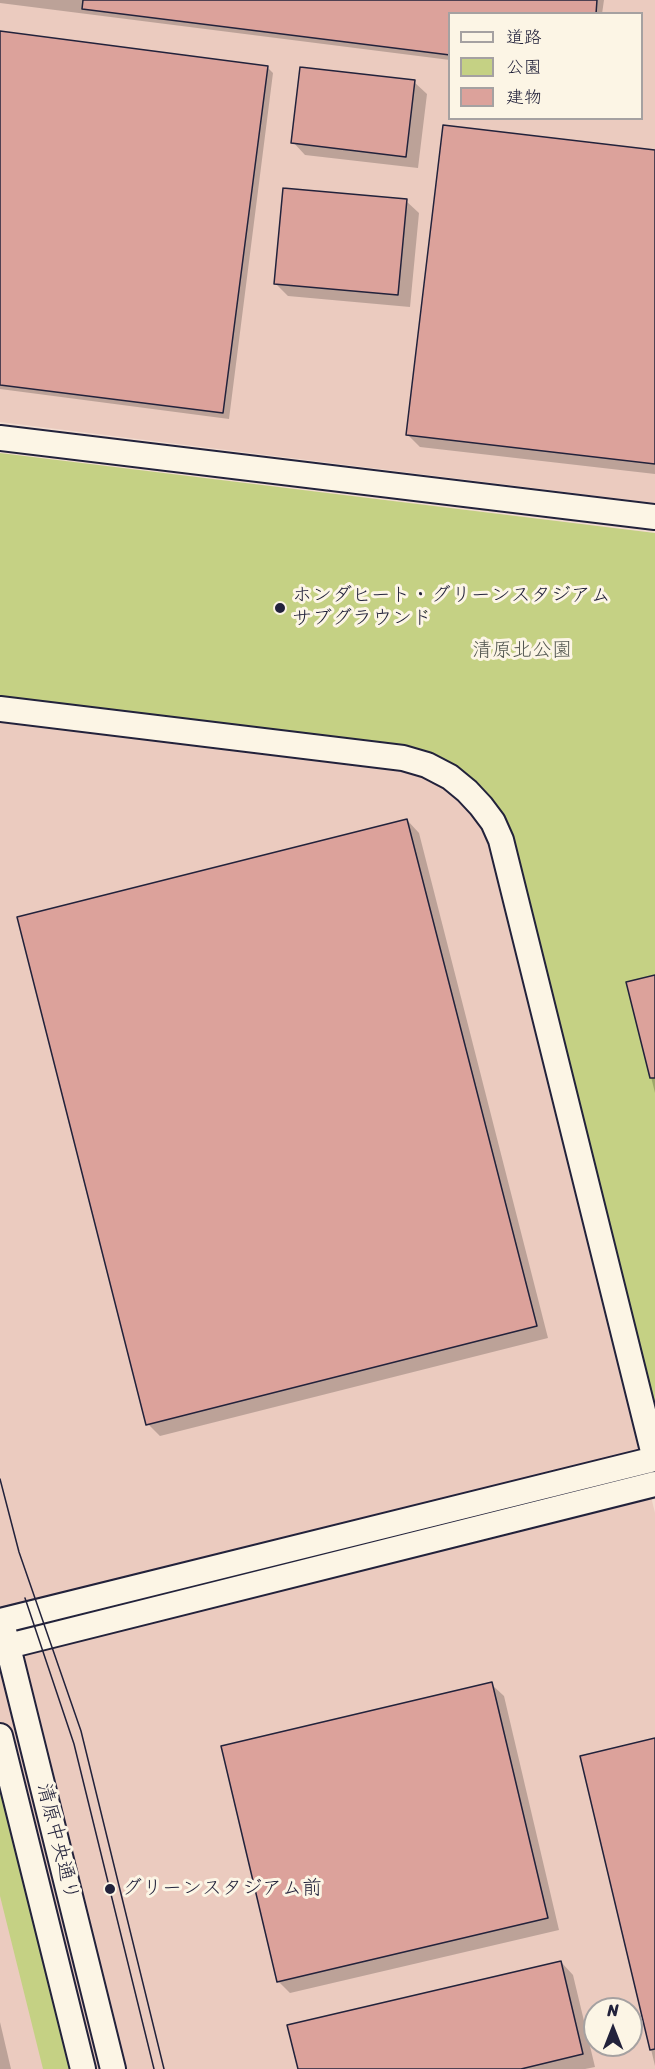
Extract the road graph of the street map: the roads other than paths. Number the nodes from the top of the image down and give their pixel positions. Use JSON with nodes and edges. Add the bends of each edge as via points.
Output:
{"nodes":[{"id":1,"x":0,"y":438,"type":"edge"},
{"id":2,"x":655,"y":517,"type":"edge"},
{"id":3,"x":0,"y":709,"type":"edge"},
{"id":4,"x":655,"y":1459,"type":"edge"},
{"id":5,"x":655,"y":1484,"type":"edge"},
{"id":6,"x":1,"y":1619,"type":"edge"},
{"id":7,"x":4,"y":1647,"type":"edge"},
{"id":8,"x":0,"y":1736,"type":"edge"},
{"id":9,"x":83,"y":2069,"type":"edge"},
{"id":10,"x":113,"y":2069,"type":"edge"}],
"edges":[{"from":1,"to":2,"type":"street"},
{"from":3,"to":4,"type":"street","via":[[403,758],[450,777],[482,806],[501,840]]},
{"from":4,"to":6,"type":"street"},
{"from":5,"to":7,"type":"street"},
{"from":6,"to":7,"type":"street","name":"清原中央通り"},
{"from":7,"to":10,"type":"street","name":"清原中央通り"},
{"from":8,"to":9,"type":"street","name":"清原中央通り"}]}
